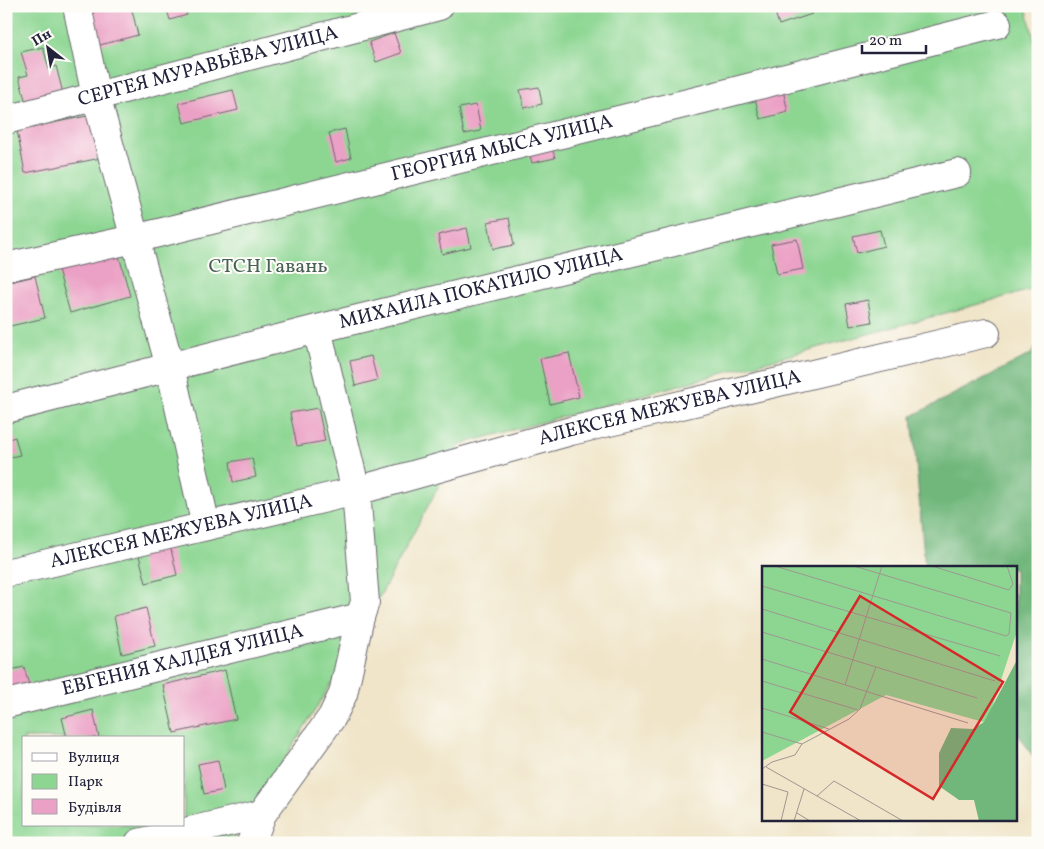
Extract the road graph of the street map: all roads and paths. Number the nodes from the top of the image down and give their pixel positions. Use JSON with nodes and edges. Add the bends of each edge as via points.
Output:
{"nodes":[{"id":1,"x":76,"y":6,"type":"edge"},
{"id":2,"x":439,"y":6,"type":"edge"},
{"id":3,"x":997,"y":24,"type":"dead end"},
{"id":4,"x":96,"y":96,"type":"junction"},
{"id":5,"x":6,"y":120,"type":"edge"},
{"id":6,"x":957,"y":173,"type":"dead end"},
{"id":7,"x":134,"y":239,"type":"junction"},
{"id":8,"x":6,"y":267,"type":"edge"},
{"id":9,"x":317,"y":329,"type":"junction"},
{"id":10,"x":986,"y":334,"type":"dead end"},
{"id":11,"x":170,"y":367,"type":"junction"},
{"id":12,"x":6,"y":409,"type":"edge"},
{"id":13,"x":356,"y":491,"type":"junction"},
{"id":14,"x":206,"y":526,"type":"junction"},
{"id":15,"x":6,"y":573,"type":"edge"},
{"id":16,"x":360,"y":616,"type":"junction"},
{"id":17,"x":6,"y":704,"type":"edge"},
{"id":18,"x":262,"y":814,"type":"junction"},
{"id":19,"x":138,"y":843,"type":"edge"},
{"id":20,"x":251,"y":843,"type":"edge"}],
"edges":[{"from":1,"to":4,"type":"street"},
{"from":2,"to":4,"type":"street","name":"СЕРГЕЯ МУРАВЬЁВА УЛИЦА"},
{"from":3,"to":7,"type":"street","name":"ГЕОРГИЯ МЫСА УЛИЦА"},
{"from":4,"to":5,"type":"street","name":"СЕРГЕЯ МУРАВЬЁВА УЛИЦА"},
{"from":4,"to":7,"type":"street"},
{"from":6,"to":9,"type":"street","name":"МИХАИЛА ПОКАТИЛО УЛИЦА"},
{"from":7,"to":8,"type":"street","name":"ГЕОРГИЯ МЫСА УЛИЦА"},
{"from":7,"to":11,"type":"street"},
{"from":9,"to":11,"type":"street","name":"МИХАИЛА ПОКАТИЛО УЛИЦА"},
{"from":9,"to":13,"type":"street"},
{"from":10,"to":13,"type":"street","name":"АЛЕКСЕЯ МЕЖУЕВА УЛИЦА","via":[[571,431]]},
{"from":11,"to":12,"type":"street","name":"МИХАИЛА ПОКАТИЛО УЛИЦА"},
{"from":11,"to":14,"type":"street"},
{"from":13,"to":14,"type":"street","name":"АЛЕКСЕЯ МЕЖУЕВА УЛИЦА"},
{"from":13,"to":16,"type":"street","via":[[365,602]]},
{"from":14,"to":15,"type":"street","name":"АЛЕКСЕЯ МЕЖУЕВА УЛИЦА"},
{"from":16,"to":17,"type":"street","name":"ЕВГЕНИЯ ХАЛДЕЯ УЛИЦА"},
{"from":16,"to":18,"type":"street","via":[[343,694],[332,716]]},
{"from":18,"to":19,"type":"street"},
{"from":18,"to":20,"type":"street"}]}
